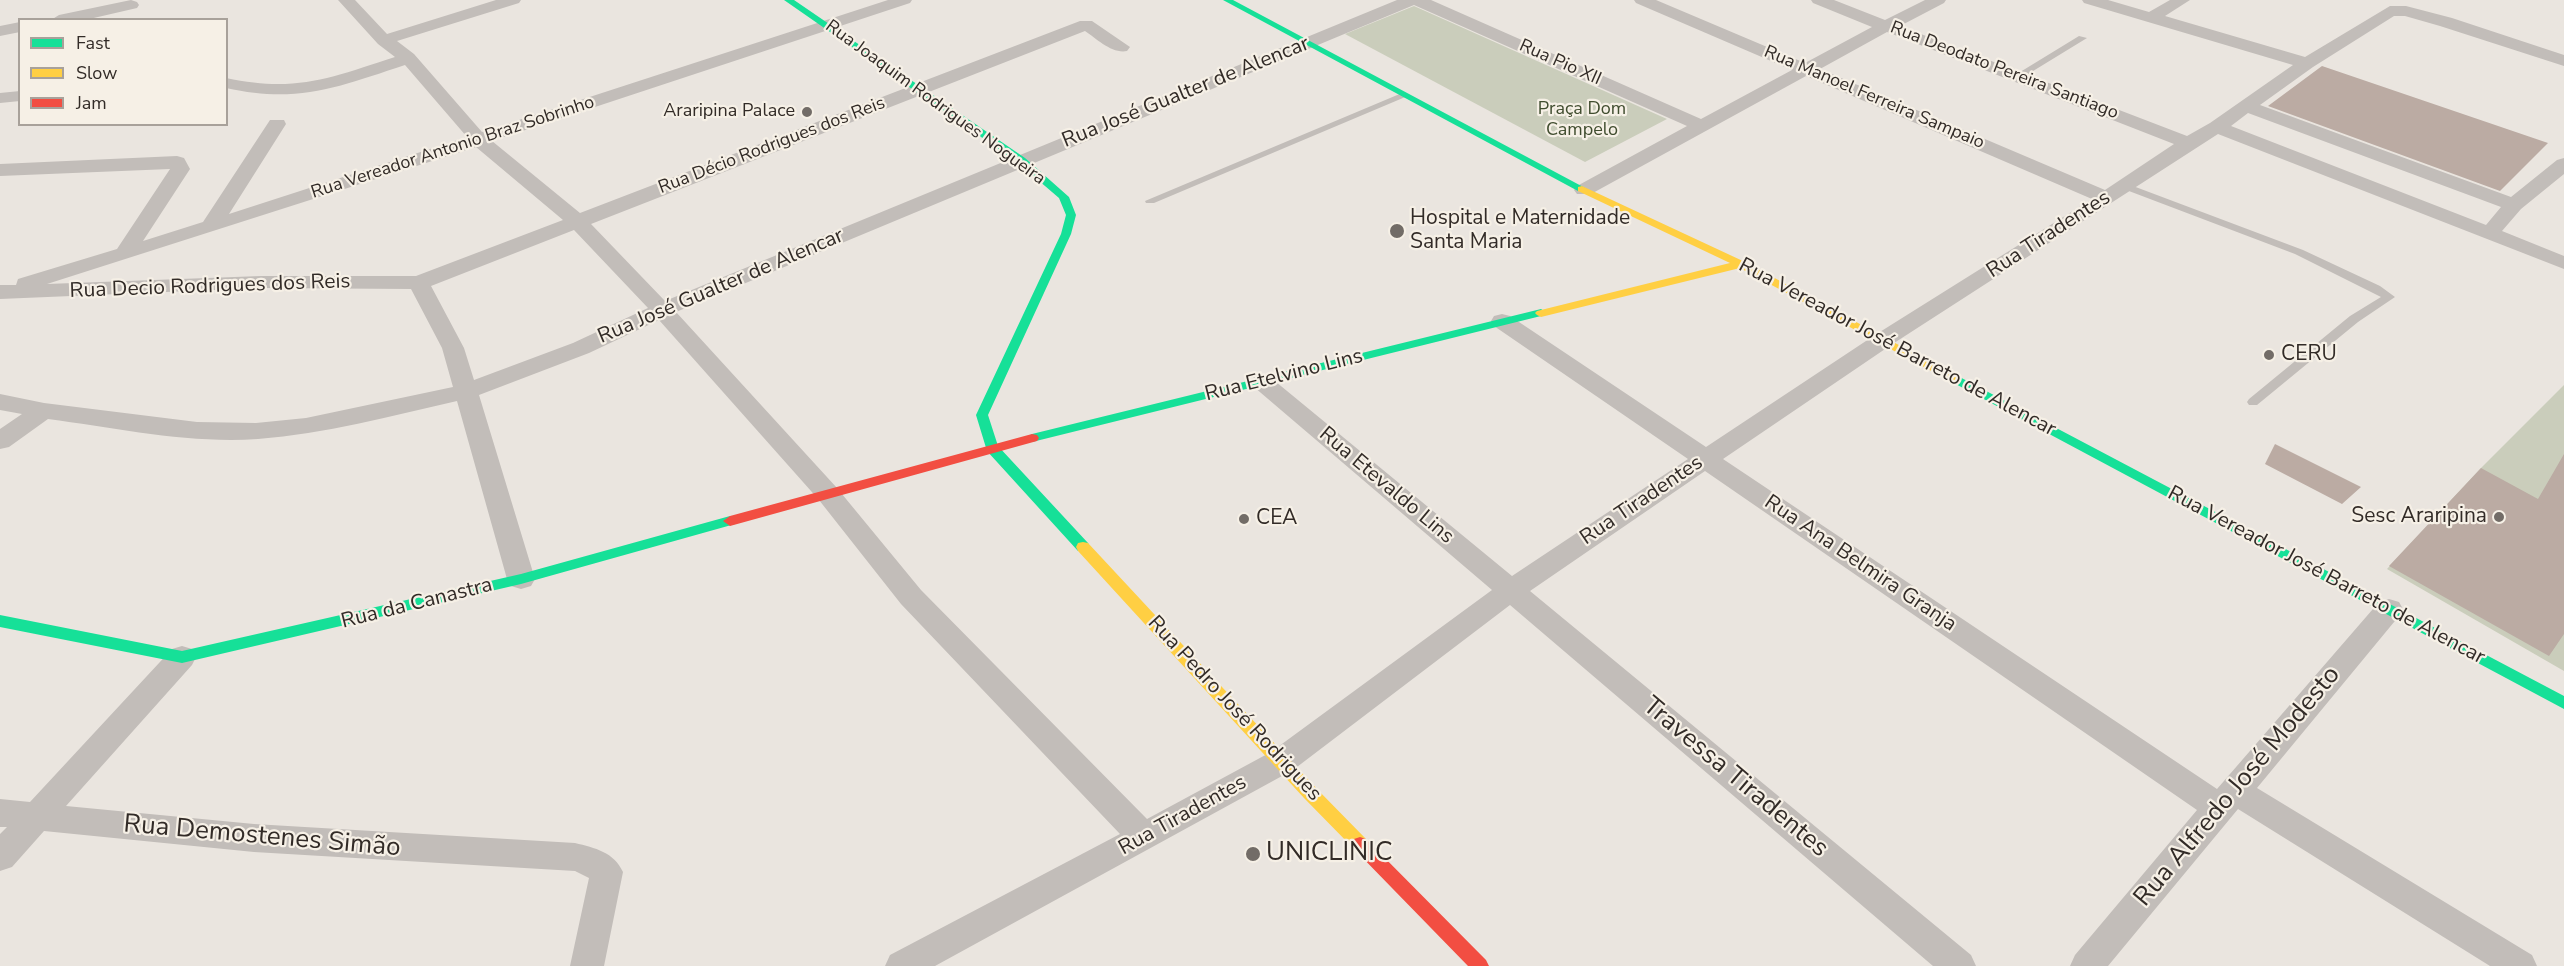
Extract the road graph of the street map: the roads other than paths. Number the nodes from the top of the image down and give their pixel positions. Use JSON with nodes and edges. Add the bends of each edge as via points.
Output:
{"nodes":[{"id":1,"x":346,"y":0,"type":"edge"},
{"id":2,"x":513,"y":0,"type":"edge"},
{"id":3,"x":788,"y":0,"type":"edge"},
{"id":4,"x":904,"y":0,"type":"edge"},
{"id":5,"x":1227,"y":0,"type":"edge"},
{"id":6,"x":1411,"y":0,"type":"edge"},
{"id":7,"x":1418,"y":0,"type":"edge"},
{"id":8,"x":1642,"y":0,"type":"edge"},
{"id":9,"x":1819,"y":0,"type":"edge"},
{"id":10,"x":1938,"y":0,"type":"edge"},
{"id":11,"x":2090,"y":0,"type":"edge"},
{"id":12,"x":2182,"y":0,"type":"edge"},
{"id":13,"x":129,"y":2,"type":"edge"},
{"id":14,"x":67,"y":18,"type":"edge"},
{"id":15,"x":143,"y":18,"type":"edge"},
{"id":16,"x":2150,"y":18,"type":"junction"},
{"id":17,"x":827,"y":25,"type":"junction"},
{"id":18,"x":1886,"y":26,"type":"junction"},
{"id":19,"x":18,"y":27,"type":"edge"},
{"id":20,"x":0,"y":31,"type":"edge"},
{"id":21,"x":2082,"y":38,"type":"dead end"},
{"id":22,"x":384,"y":40,"type":"junction"},
{"id":23,"x":1308,"y":43,"type":"junction"},
{"id":24,"x":1121,"y":47,"type":"dead end"},
{"id":25,"x":408,"y":58,"type":"junction"},
{"id":26,"x":2564,"y":61,"type":"edge"},
{"id":27,"x":2307,"y":63,"type":"junction"},
{"id":28,"x":1807,"y":69,"type":"junction"},
{"id":29,"x":2017,"y":77,"type":"junction"},
{"id":30,"x":228,"y":83,"type":"edge"},
{"id":31,"x":919,"y":89,"type":"junction"},
{"id":32,"x":1404,"y":95,"type":"junction"},
{"id":33,"x":18,"y":96,"type":"edge"},
{"id":34,"x":0,"y":98,"type":"edge"},
{"id":35,"x":2247,"y":106,"type":"junction"},
{"id":36,"x":277,"y":124,"type":"dead end"},
{"id":37,"x":1702,"y":126,"type":"junction"},
{"id":38,"x":2217,"y":127,"type":"junction"},
{"id":39,"x":479,"y":140,"type":"junction"},
{"id":40,"x":2188,"y":143,"type":"junction"},
{"id":41,"x":1021,"y":160,"type":"junction"},
{"id":42,"x":2564,"y":164,"type":"edge"},
{"id":43,"x":0,"y":170,"type":"edge"},
{"id":44,"x":1584,"y":190,"type":"junction"},
{"id":45,"x":2116,"y":192,"type":"junction"},
{"id":46,"x":1150,"y":201,"type":"dead end"},
{"id":47,"x":2514,"y":205,"type":"junction"},
{"id":48,"x":577,"y":221,"type":"junction"},
{"id":49,"x":211,"y":226,"type":"junction"},
{"id":50,"x":2489,"y":234,"type":"junction"},
{"id":51,"x":125,"y":252,"type":"junction"},
{"id":52,"x":2564,"y":263,"type":"edge"},
{"id":53,"x":1741,"y":264,"type":"junction"},
{"id":54,"x":419,"y":283,"type":"junction"},
{"id":55,"x":1,"y":292,"type":"edge"},
{"id":56,"x":662,"y":310,"type":"junction"},
{"id":57,"x":1502,"y":321,"type":"junction"},
{"id":58,"x":1883,"y":340,"type":"junction"},
{"id":59,"x":1262,"y":382,"type":"junction"},
{"id":60,"x":465,"y":392,"type":"junction"},
{"id":61,"x":0,"y":402,"type":"edge"},
{"id":62,"x":2253,"y":402,"type":"dead end"},
{"id":63,"x":44,"y":411,"type":"junction"},
{"id":64,"x":0,"y":441,"type":"edge"},
{"id":65,"x":992,"y":448,"type":"junction"},
{"id":66,"x":1704,"y":459,"type":"junction"},
{"id":67,"x":828,"y":494,"type":"junction"},
{"id":68,"x":521,"y":579,"type":"junction"},
{"id":69,"x":1510,"y":590,"type":"junction"},
{"id":70,"x":2389,"y":609,"type":"junction"},
{"id":71,"x":2,"y":623,"type":"edge"},
{"id":72,"x":182,"y":657,"type":"junction"},
{"id":73,"x":2564,"y":703,"type":"edge"},
{"id":74,"x":1282,"y":761,"type":"junction"},
{"id":75,"x":2227,"y":799,"type":"junction"},
{"id":76,"x":0,"y":813,"type":"edge"},
{"id":77,"x":34,"y":818,"type":"junction"},
{"id":78,"x":1144,"y":837,"type":"junction"},
{"id":79,"x":0,"y":857,"type":"edge"},
{"id":80,"x":587,"y":966,"type":"edge"},
{"id":81,"x":902,"y":966,"type":"edge"},
{"id":82,"x":1480,"y":966,"type":"edge"},
{"id":83,"x":1959,"y":966,"type":"edge"},
{"id":84,"x":2087,"y":966,"type":"edge"},
{"id":85,"x":2520,"y":966,"type":"edge"}],
"edges":[{"from":1,"to":22,"type":"street"},
{"from":2,"to":22,"type":"street"},
{"from":3,"to":17,"type":"main road","name":"Rua Joaquim Rodrigues Nogueira"},
{"from":4,"to":17,"type":"street","name":"Rua Vereador Antonio Braz Sobrinho"},
{"from":5,"to":23,"type":"main road","name":"Rua Vereador José Barreto de Alencar"},
{"from":6,"to":23,"type":"street","name":"Rua José Gualter de Alencar"},
{"from":7,"to":37,"type":"street","name":"Rua Pio XII"},
{"from":8,"to":28,"type":"street","name":"Rua Manoel Ferreira Sampaio"},
{"from":9,"to":18,"type":"street","name":"Rua Deodato Pereira Santiago"},
{"from":10,"to":18,"type":"street"},
{"from":11,"to":16,"type":"street"},
{"from":12,"to":16,"type":"street"},
{"from":13,"to":14,"type":"street"},
{"from":13,"to":15,"type":"street"},
{"from":16,"to":27,"type":"street"},
{"from":17,"to":31,"type":"main road","name":"Rua Joaquim Rodrigues Nogueira"},
{"from":17,"to":39,"type":"street","name":"Rua Vereador Antonio Braz Sobrinho"},
{"from":18,"to":28,"type":"street"},
{"from":18,"to":29,"type":"street","name":"Rua Deodato Pereira Santiago"},
{"from":19,"to":20,"type":"street"},
{"from":21,"to":29,"type":"lane"},
{"from":22,"to":25,"type":"street"},
{"from":23,"to":32,"type":"main road","name":"Rua Vereador José Barreto de Alencar"},
{"from":23,"to":41,"type":"street","name":"Rua José Gualter de Alencar"},
{"from":24,"to":31,"type":"street","name":"Rua Décio Rodrigues dos Reis","via":[[1086,25]]},
{"from":25,"to":30,"type":"street","via":[[294,91]]},
{"from":25,"to":39,"type":"street"},
{"from":26,"to":27,"type":"street","name":"Rua Tiradentes","via":[[2406,11],[2390,11]]},
{"from":27,"to":35,"type":"street","name":"Rua Tiradentes"},
{"from":28,"to":37,"type":"street"},
{"from":28,"to":45,"type":"street","name":"Rua Manoel Ferreira Sampaio"},
{"from":29,"to":40,"type":"street","name":"Rua Deodato Pereira Santiago"},
{"from":31,"to":41,"type":"main road","name":"Rua Joaquim Rodrigues Nogueira"},
{"from":31,"to":48,"type":"street","name":"Rua Décio Rodrigues dos Reis"},
{"from":32,"to":44,"type":"main road","name":"Rua Vereador José Barreto de Alencar"},
{"from":32,"to":46,"type":"lane"},
{"from":33,"to":34,"type":"street"},
{"from":35,"to":38,"type":"street","name":"Rua Tiradentes"},
{"from":35,"to":47,"type":"street"},
{"from":36,"to":49,"type":"street"},
{"from":37,"to":44,"type":"street"},
{"from":38,"to":40,"type":"street","name":"Rua Tiradentes"},
{"from":38,"to":50,"type":"street"},
{"from":39,"to":48,"type":"street"},
{"from":39,"to":49,"type":"street","name":"Rua Vereador Antonio Braz Sobrinho"},
{"from":40,"to":45,"type":"street","name":"Rua Tiradentes"},
{"from":41,"to":56,"type":"street","name":"Rua José Gualter de Alencar"},
{"from":41,"to":65,"type":"main road","name":"Rua Joaquim Rodrigues Nogueira","via":[[1064,197],[1071,215],[1066,234],[982,415]]},
{"from":42,"to":47,"type":"street"},
{"from":43,"to":51,"type":"street","via":[[177,162],[180,169],[171,186]]},
{"from":44,"to":53,"type":"main road","name":"Rua Vereador José Barreto de Alencar"},
{"from":45,"to":58,"type":"street","name":"Rua Tiradentes"},
{"from":45,"to":62,"type":"lane","via":[[2299,252],[2389,297],[2354,319]]},
{"from":47,"to":50,"type":"street"},
{"from":48,"to":54,"type":"street","name":"Rua Décio Rodrigues dos Reis"},
{"from":48,"to":56,"type":"street"},
{"from":49,"to":51,"type":"street","name":"Rua Vereador Antonio Braz Sobrinho"},
{"from":50,"to":52,"type":"street"},
{"from":51,"to":55,"type":"street","name":"Rua Vereador Antonio Braz Sobrinho"},
{"from":53,"to":57,"type":"main road","name":"Rua Etelvino Lins"},
{"from":53,"to":58,"type":"main road","name":"Rua Vereador José Barreto de Alencar"},
{"from":54,"to":55,"type":"street","name":"Rua Decio Rodrigues dos Reis","via":[[261,282]]},
{"from":54,"to":60,"type":"street","via":[[453,348]]},
{"from":56,"to":60,"type":"street","name":"Rua José Gualter de Alencar","via":[[581,348]]},
{"from":56,"to":67,"type":"street"},
{"from":57,"to":59,"type":"main road","name":"Rua Etelvino Lins"},
{"from":57,"to":66,"type":"street","name":"Rua Ana Belmira Granja"},
{"from":58,"to":66,"type":"street","name":"Rua Tiradentes"},
{"from":58,"to":70,"type":"main road","name":"Rua Vereador José Barreto de Alencar"},
{"from":59,"to":65,"type":"main road","name":"Rua Etelvino Lins"},
{"from":59,"to":69,"type":"street","name":"Rua Etevaldo Lins"},
{"from":60,"to":63,"type":"street","name":"Rua José Gualter de Alencar","via":[[306,426],[256,431],[197,430]]},
{"from":60,"to":68,"type":"street"},
{"from":61,"to":63,"type":"street","name":"Rua José Gualter de Alencar"},
{"from":63,"to":64,"type":"street"},
{"from":65,"to":67,"type":"main road","name":"Rua Etelvino Lins"},
{"from":65,"to":74,"type":"main road","name":"Rua Pedro José Rodrigues"},
{"from":66,"to":69,"type":"street","name":"Rua Tiradentes"},
{"from":66,"to":75,"type":"street","name":"Rua Ana Belmira Granja"},
{"from":67,"to":68,"type":"main road","name":"Rua da Canastra"},
{"from":67,"to":78,"type":"street","via":[[911,597]]},
{"from":68,"to":72,"type":"main road","name":"Rua da Canastra"},
{"from":69,"to":74,"type":"street","name":"Rua Tiradentes"},
{"from":69,"to":83,"type":"street","name":"Travessa Tiradentes"},
{"from":70,"to":73,"type":"main road","name":"Rua Vereador José Barreto de Alencar"},
{"from":70,"to":75,"type":"street","name":"Rua Alfredo José Modesto"},
{"from":71,"to":72,"type":"main road","name":"Rua da Canastra"},
{"from":72,"to":77,"type":"street"},
{"from":74,"to":78,"type":"street","name":"Rua Tiradentes"},
{"from":74,"to":82,"type":"main road","name":"Rua Pedro José Rodrigues"},
{"from":75,"to":84,"type":"street","name":"Rua Alfredo José Modesto"},
{"from":75,"to":85,"type":"street","name":"Rua Ana Belmira Granja"},
{"from":76,"to":77,"type":"street","name":"Rua Demostenes Simão"},
{"from":77,"to":79,"type":"street"},
{"from":77,"to":80,"type":"street","name":"Rua Demostenes Simão","via":[[254,838],[575,856],[607,872]]},
{"from":78,"to":81,"type":"street","name":"Rua Tiradentes"}]}
